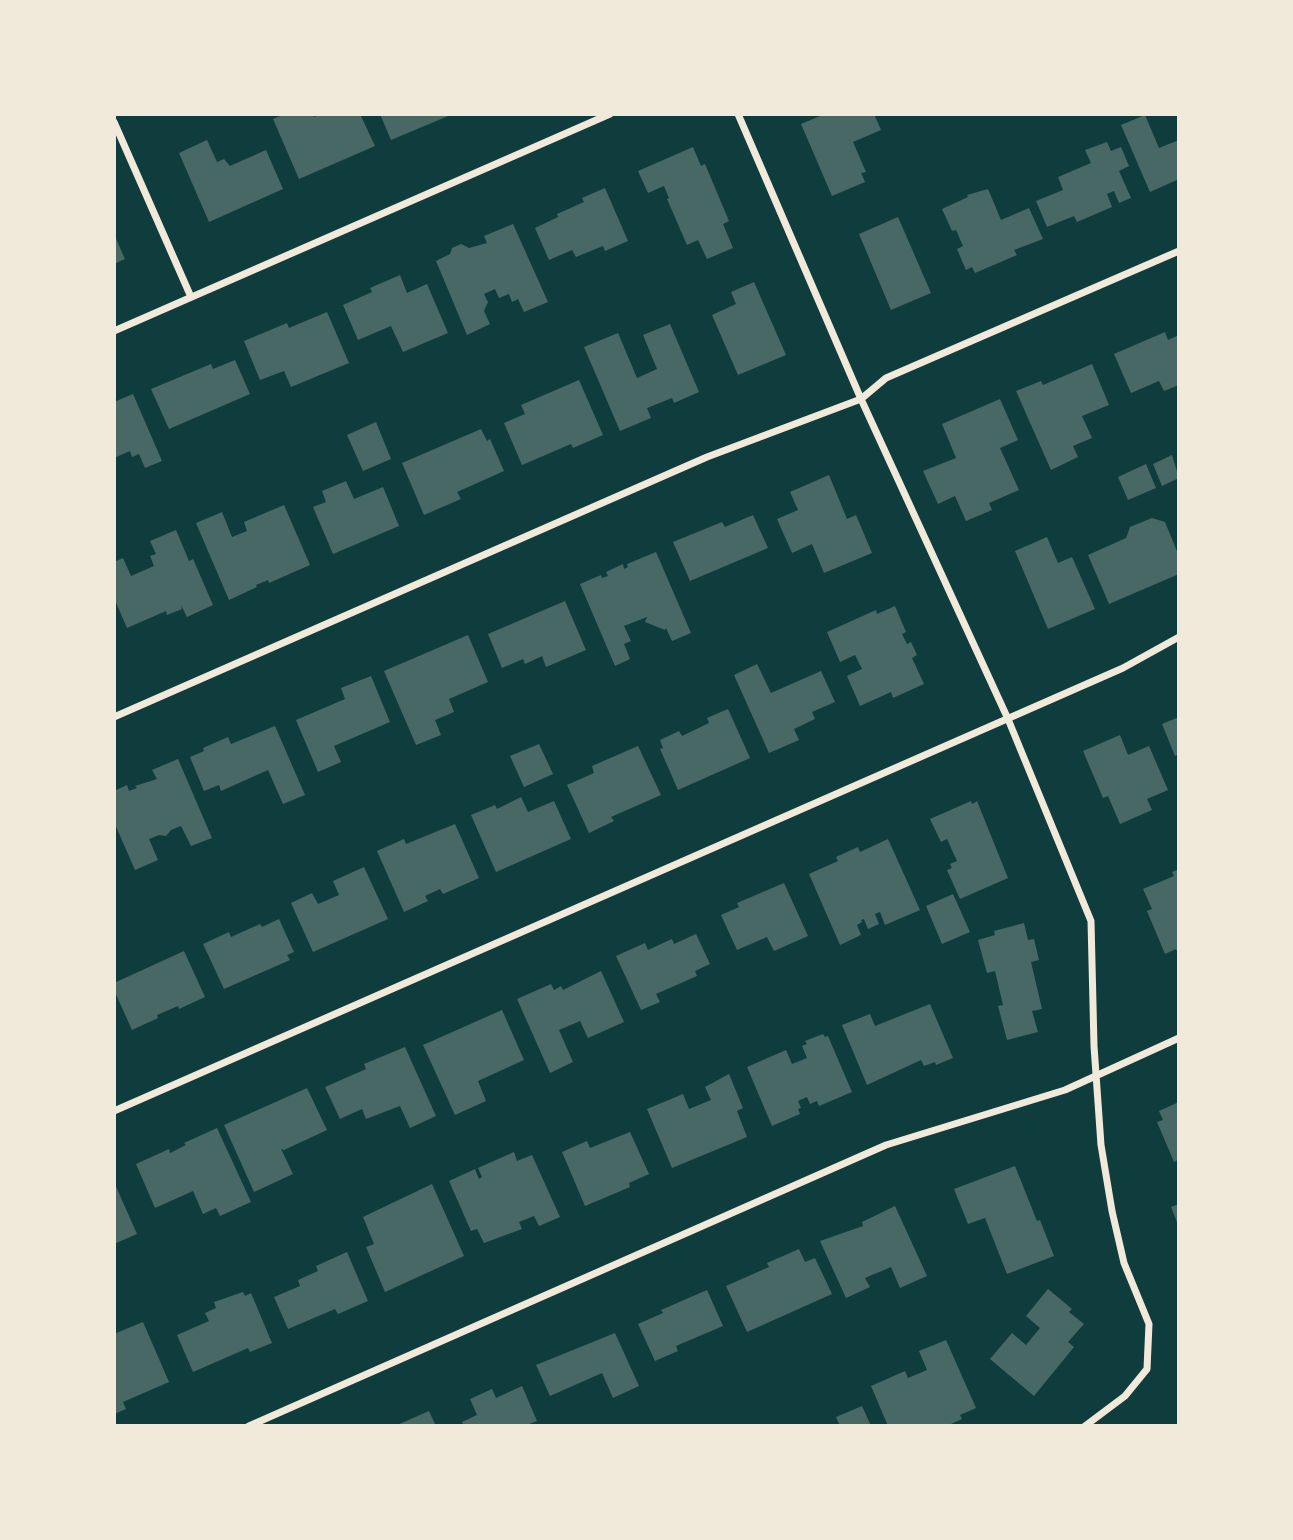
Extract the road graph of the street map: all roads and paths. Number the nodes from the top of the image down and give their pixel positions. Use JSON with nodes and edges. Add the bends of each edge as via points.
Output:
{"nodes":[{"id":1,"x":610,"y":114,"type":"edge"},
{"id":2,"x":738,"y":114,"type":"edge"},
{"id":3,"x":114,"y":121,"type":"edge"},
{"id":4,"x":1179,"y":251,"type":"edge"},
{"id":5,"x":191,"y":297,"type":"junction"},
{"id":6,"x":114,"y":331,"type":"edge"},
{"id":7,"x":861,"y":399,"type":"junction"},
{"id":8,"x":1179,"y":637,"type":"edge"},
{"id":9,"x":114,"y":717,"type":"edge"},
{"id":10,"x":1008,"y":719,"type":"junction"},
{"id":11,"x":1179,"y":1038,"type":"edge"},
{"id":12,"x":1097,"y":1076,"type":"junction"},
{"id":13,"x":114,"y":1111,"type":"edge"},
{"id":14,"x":249,"y":1426,"type":"edge"},
{"id":15,"x":1085,"y":1426,"type":"edge"}],
"edges":[{"from":1,"to":5,"type":"street"},
{"from":2,"to":7,"type":"street"},
{"from":3,"to":5,"type":"street"},
{"from":4,"to":7,"type":"street","via":[[886,378]]},
{"from":5,"to":6,"type":"street"},
{"from":7,"to":9,"type":"street","via":[[707,457]]},
{"from":7,"to":10,"type":"street"},
{"from":8,"to":10,"type":"street","via":[[1124,668]]},
{"from":10,"to":12,"type":"street","via":[[1091,921]]},
{"from":10,"to":13,"type":"street"},
{"from":11,"to":12,"type":"street"},
{"from":12,"to":14,"type":"street","via":[[886,1145]]},
{"from":12,"to":15,"type":"street","via":[[1101,1145],[1112,1211],[1124,1263],[1149,1324],[1147,1369],[1125,1396]]}]}
